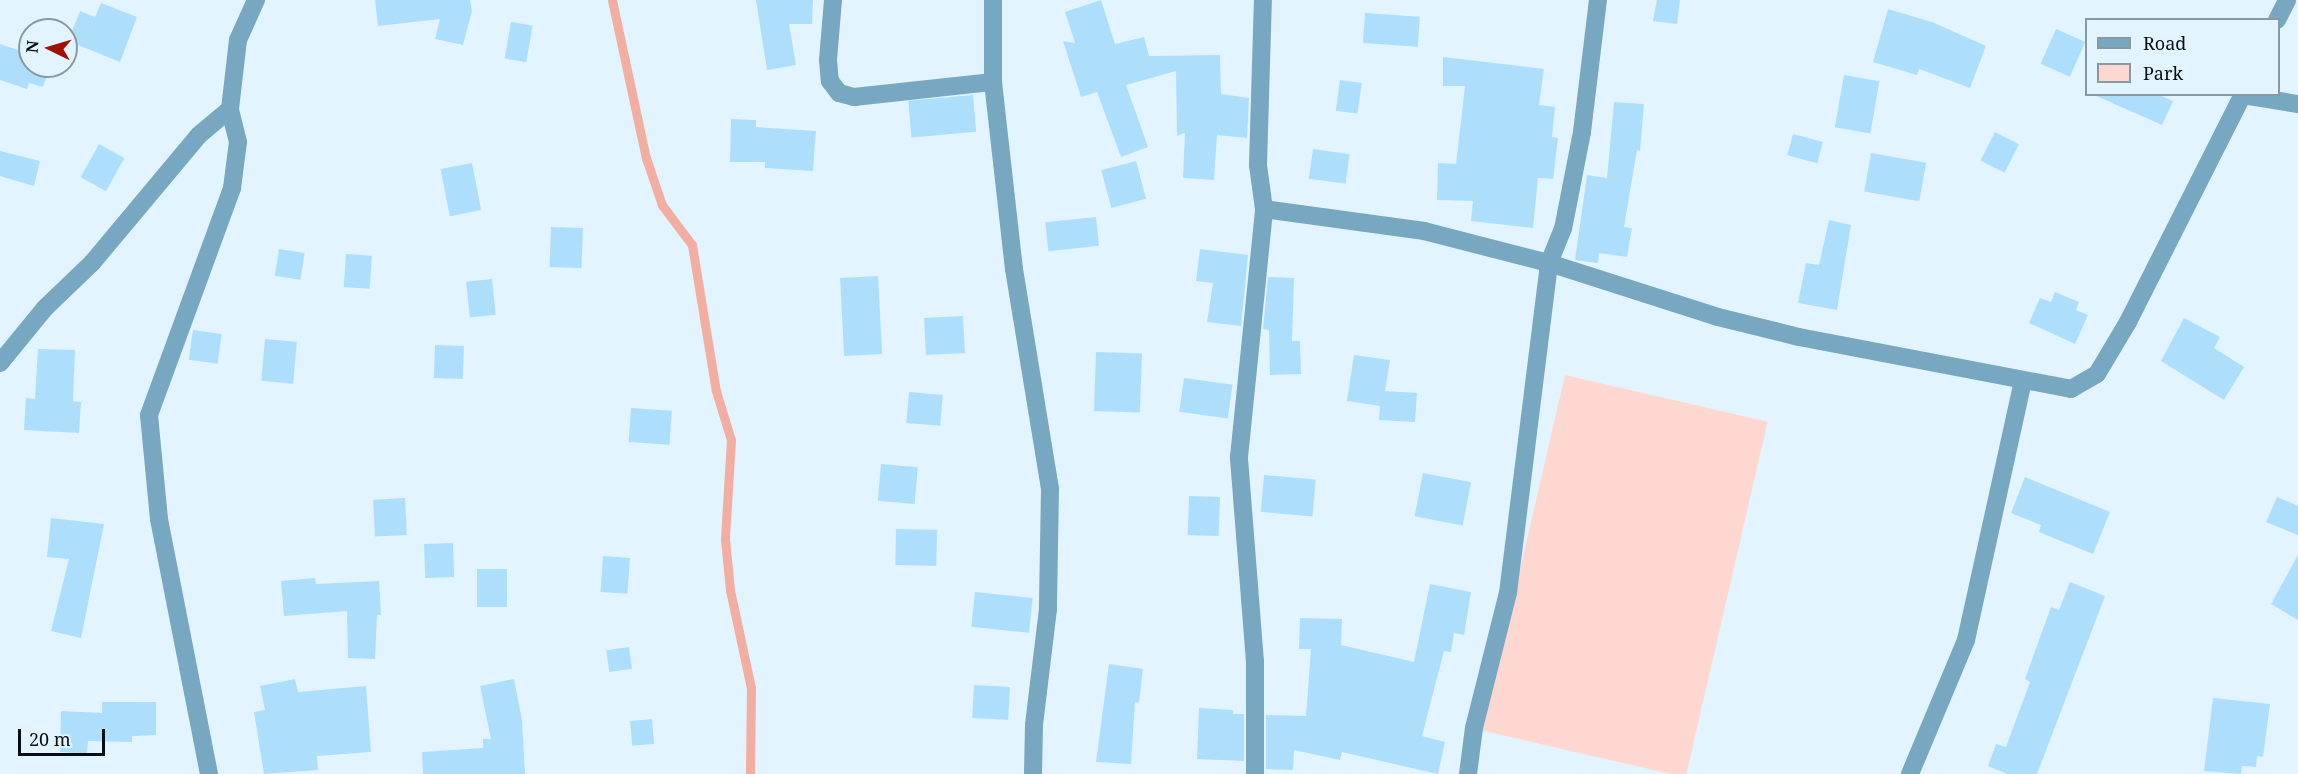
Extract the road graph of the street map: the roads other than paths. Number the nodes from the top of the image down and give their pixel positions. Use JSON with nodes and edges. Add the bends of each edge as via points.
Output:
{"nodes":[{"id":1,"x":256,"y":0,"type":"edge"},
{"id":2,"x":833,"y":0,"type":"edge"},
{"id":3,"x":993,"y":0,"type":"edge"},
{"id":4,"x":1263,"y":0,"type":"edge"},
{"id":5,"x":1598,"y":0,"type":"edge"},
{"id":6,"x":2287,"y":0,"type":"edge"},
{"id":7,"x":2278,"y":18,"type":"edge"},
{"id":8,"x":993,"y":82,"type":"junction"},
{"id":9,"x":2242,"y":96,"type":"edge"},
{"id":10,"x":2249,"y":96,"type":"edge"},
{"id":11,"x":2298,"y":104,"type":"edge"},
{"id":12,"x":230,"y":109,"type":"junction"},
{"id":13,"x":1264,"y":208,"type":"junction"},
{"id":14,"x":1550,"y":263,"type":"junction"},
{"id":15,"x":0,"y":363,"type":"edge"},
{"id":16,"x":2023,"y":381,"type":"junction"},
{"id":17,"x":209,"y":774,"type":"edge"},
{"id":18,"x":1033,"y":774,"type":"edge"},
{"id":19,"x":1255,"y":774,"type":"edge"},
{"id":20,"x":1468,"y":774,"type":"edge"},
{"id":21,"x":1910,"y":774,"type":"edge"}],
"edges":[{"from":1,"to":12,"type":"street","via":[[238,40]]},
{"from":2,"to":8,"type":"street","via":[[828,60],[830,81],[839,93],[854,98]]},
{"from":3,"to":8,"type":"street"},
{"from":4,"to":13,"type":"street","via":[[1258,165]]},
{"from":5,"to":14,"type":"street","via":[[1582,132],[1563,229]]},
{"from":6,"to":7,"type":"street"},
{"from":8,"to":18,"type":"street","via":[[1014,268],[1050,489],[1048,609],[1034,725]]},
{"from":9,"to":16,"type":"street","via":[[2128,322],[2097,374],[2071,389]]},
{"from":10,"to":11,"type":"street"},
{"from":12,"to":15,"type":"street","via":[[199,135],[92,263],[45,308]]},
{"from":12,"to":17,"type":"street","via":[[238,142],[232,188],[149,415],[151,468],[166,560]]},
{"from":13,"to":14,"type":"street","via":[[1424,231]]},
{"from":13,"to":19,"type":"street","via":[[1239,458],[1255,662]]},
{"from":14,"to":16,"type":"street","via":[[1718,317]]},
{"from":14,"to":20,"type":"street","via":[[1508,593],[1474,728]]},
{"from":16,"to":21,"type":"street","via":[[1966,640]]}]}
